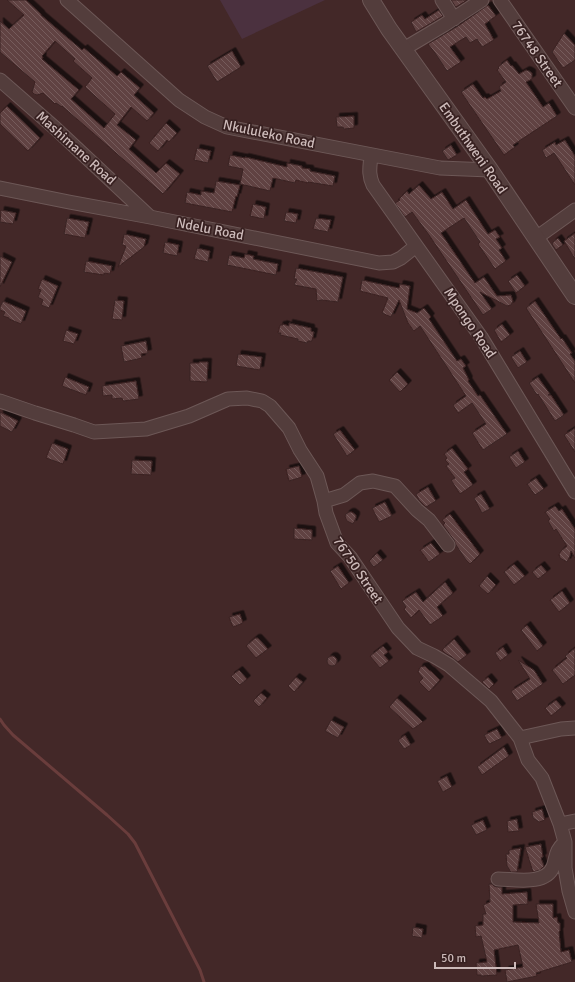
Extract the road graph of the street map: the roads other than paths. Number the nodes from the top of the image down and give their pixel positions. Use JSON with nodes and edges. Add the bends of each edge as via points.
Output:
{"nodes":[{"id":1,"x":67,"y":0,"type":"edge"},
{"id":2,"x":371,"y":0,"type":"edge"},
{"id":3,"x":442,"y":0,"type":"edge"},
{"id":4,"x":482,"y":0,"type":"edge"},
{"id":5,"x":500,"y":0,"type":"edge"},
{"id":6,"x":454,"y":19,"type":"junction"},
{"id":7,"x":403,"y":49,"type":"junction"},
{"id":8,"x":0,"y":80,"type":"edge"},
{"id":9,"x":575,"y":108,"type":"edge"},
{"id":10,"x":371,"y":155,"type":"junction"},
{"id":11,"x":490,"y":170,"type":"junction"},
{"id":12,"x":0,"y":188,"type":"edge"},
{"id":13,"x":575,"y":210,"type":"edge"},
{"id":14,"x":150,"y":217,"type":"junction"},
{"id":15,"x":536,"y":238,"type":"junction"},
{"id":16,"x":416,"y":246,"type":"junction"},
{"id":17,"x":575,"y":296,"type":"edge"},
{"id":18,"x":0,"y":400,"type":"edge"},
{"id":19,"x":575,"y":492,"type":"edge"},
{"id":20,"x":324,"y":502,"type":"junction"},
{"id":21,"x":448,"y":545,"type":"dead end"},
{"id":22,"x":575,"y":728,"type":"edge"},
{"id":23,"x":520,"y":738,"type":"junction"},
{"id":24,"x":575,"y":821,"type":"edge"},
{"id":25,"x":560,"y":824,"type":"junction"},
{"id":26,"x":565,"y":842,"type":"junction"},
{"id":27,"x":498,"y":879,"type":"dead end"},
{"id":28,"x":575,"y":912,"type":"edge"}],
"edges":[{"from":1,"to":10,"type":"street","name":"Nkululeko Road","via":[[179,100],[205,117],[227,127]]},
{"from":2,"to":7,"type":"street","name":"Embuthweni Road"},
{"from":3,"to":6,"type":"street"},
{"from":4,"to":6,"type":"street"},
{"from":5,"to":9,"type":"street","name":"76748 Street"},
{"from":6,"to":7,"type":"street"},
{"from":7,"to":11,"type":"street","name":"Embuthweni Road"},
{"from":8,"to":14,"type":"street","name":"Mashimane Road"},
{"from":10,"to":11,"type":"street","name":"Nkululeko Road","via":[[440,168]]},
{"from":10,"to":16,"type":"street","name":"Mpongo Road","via":[[369,169],[373,185]]},
{"from":11,"to":15,"type":"street","name":"Embuthweni Road"},
{"from":12,"to":14,"type":"street","name":"Ndelu Road"},
{"from":13,"to":15,"type":"street"},
{"from":14,"to":16,"type":"street","name":"Ndelu Road","via":[[379,263],[393,262]]},
{"from":15,"to":17,"type":"street","name":"Embuthweni Road"},
{"from":16,"to":19,"type":"street","name":"Mpongo Road","via":[[481,337]]},
{"from":18,"to":20,"type":"street","name":"76750 Street","via":[[94,432],[146,429],[188,416],[228,399],[247,398],[262,401],[270,406],[288,428],[317,476]]},
{"from":20,"to":21,"type":"street","via":[[344,495],[360,483],[373,481],[395,486],[429,520]]},
{"from":20,"to":23,"type":"street","name":"76750 Street","via":[[337,543],[398,628],[417,648],[449,665],[491,701]]},
{"from":22,"to":23,"type":"street"},
{"from":23,"to":25,"type":"street","name":"76750 Street","via":[[528,760],[542,778]]},
{"from":24,"to":25,"type":"street"},
{"from":25,"to":26,"type":"street","name":"76750 Street"},
{"from":26,"to":27,"type":"street","via":[[559,847],[547,876],[538,879]]},
{"from":26,"to":28,"type":"street","name":"76750 Street","via":[[565,868]]}]}
